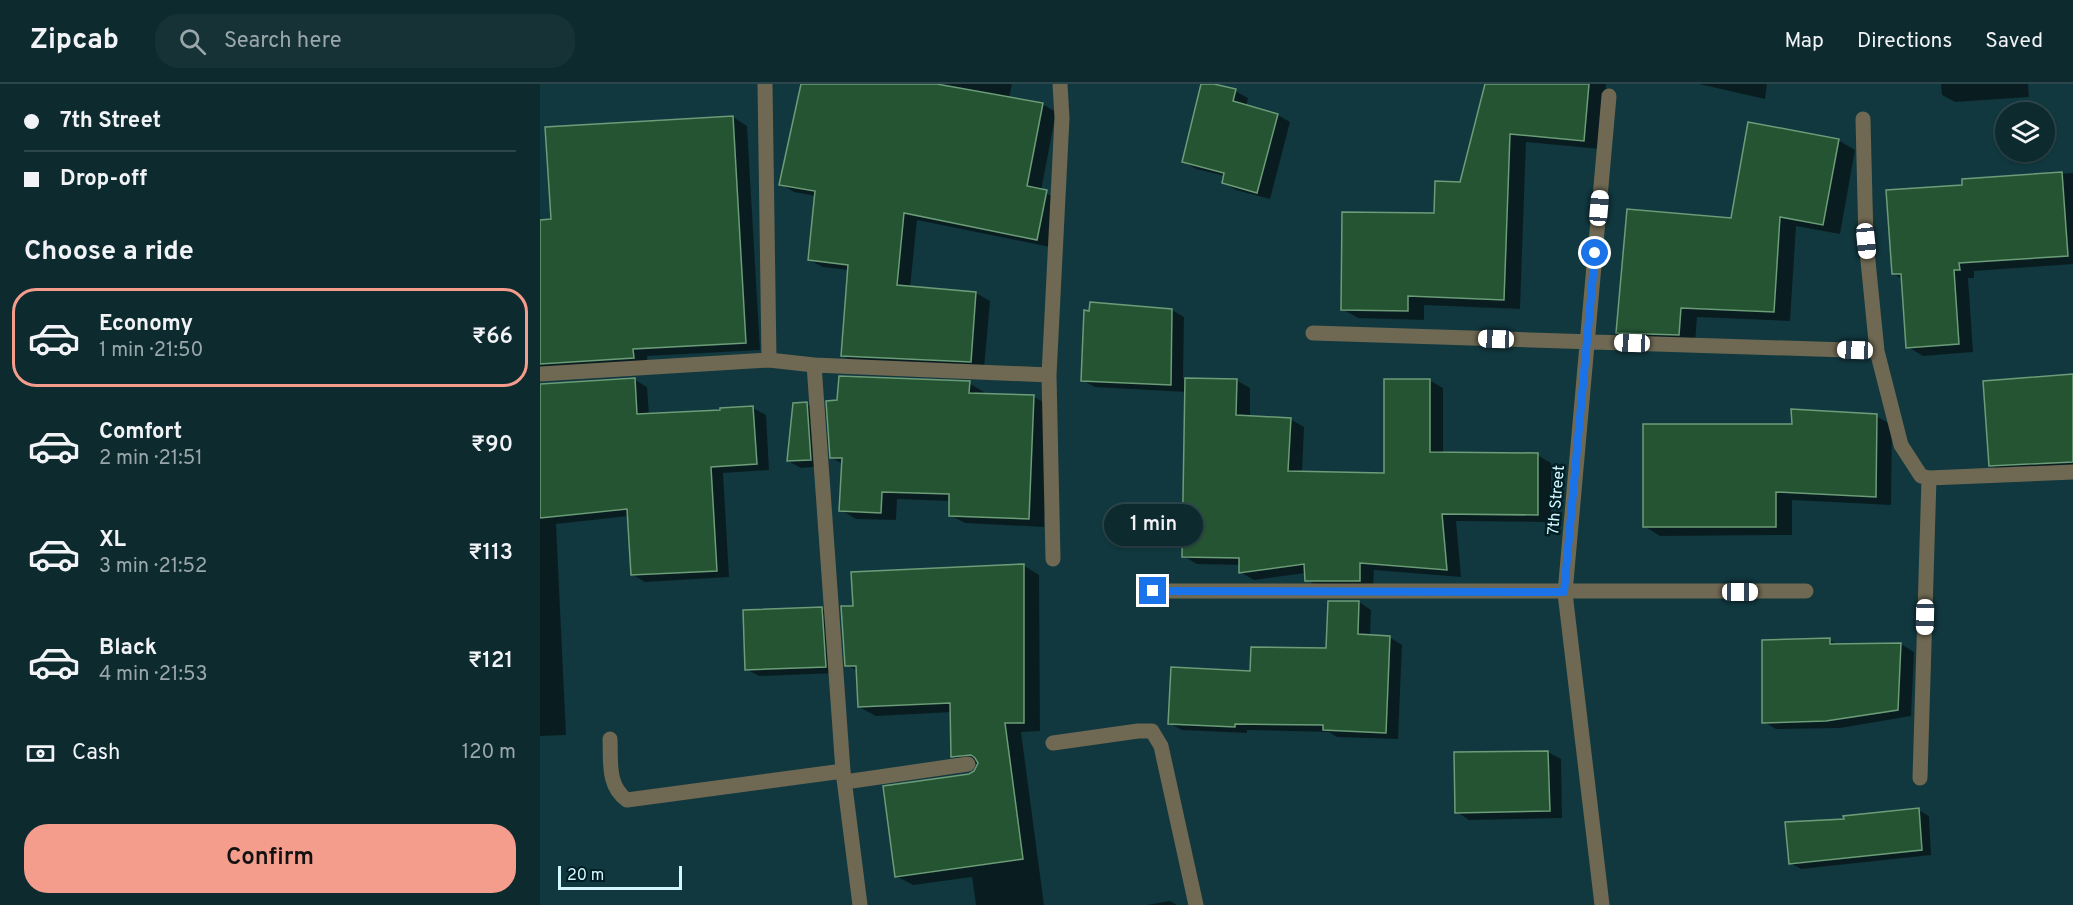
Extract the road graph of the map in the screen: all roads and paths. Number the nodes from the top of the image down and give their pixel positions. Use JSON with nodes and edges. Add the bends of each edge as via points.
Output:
{"nodes":[{"id":1,"x":765,"y":84,"type":"edge"},
{"id":2,"x":1060,"y":84,"type":"edge"},
{"id":3,"x":1609,"y":96,"type":"dead end"},
{"id":4,"x":1863,"y":119,"type":"dead end"},
{"id":5,"x":1313,"y":333,"type":"dead end"},
{"id":6,"x":1587,"y":342,"type":"junction"},
{"id":7,"x":1877,"y":351,"type":"junction"},
{"id":8,"x":769,"y":360,"type":"junction"},
{"id":9,"x":814,"y":365,"type":"junction"},
{"id":10,"x":540,"y":374,"type":"edge"},
{"id":11,"x":1049,"y":375,"type":"junction"},
{"id":12,"x":2073,"y":472,"type":"edge"},
{"id":13,"x":1929,"y":478,"type":"junction"},
{"id":14,"x":1053,"y":559,"type":"dead end"},
{"id":15,"x":1153,"y":591,"type":"dead end"},
{"id":16,"x":1806,"y":591,"type":"dead end"},
{"id":17,"x":1564,"y":592,"type":"junction"},
{"id":18,"x":610,"y":739,"type":"dead end"},
{"id":19,"x":1053,"y":744,"type":"dead end"},
{"id":20,"x":968,"y":764,"type":"dead end"},
{"id":21,"x":844,"y":776,"type":"junction"},
{"id":22,"x":1920,"y":778,"type":"dead end"},
{"id":23,"x":860,"y":905,"type":"edge"},
{"id":24,"x":1196,"y":905,"type":"edge"},
{"id":25,"x":1602,"y":905,"type":"edge"}],
"edges":[{"from":1,"to":8,"type":"street"},
{"from":2,"to":11,"type":"street","via":[[1062,118]]},
{"from":3,"to":6,"type":"street","name":"7th Street"},
{"from":4,"to":7,"type":"street","via":[[1866,241]]},
{"from":5,"to":6,"type":"street"},
{"from":6,"to":7,"type":"street"},
{"from":6,"to":17,"type":"street","name":"7th Street"},
{"from":7,"to":13,"type":"street","via":[[1901,445],[1921,476]]},
{"from":8,"to":9,"type":"street"},
{"from":8,"to":10,"type":"street"},
{"from":9,"to":11,"type":"street"},
{"from":9,"to":21,"type":"street"},
{"from":11,"to":14,"type":"street"},
{"from":12,"to":13,"type":"street"},
{"from":13,"to":22,"type":"street"},
{"from":15,"to":17,"type":"street"},
{"from":16,"to":17,"type":"street"},
{"from":17,"to":25,"type":"street","name":"7th Street"},
{"from":18,"to":21,"type":"street","via":[[613,783],[618,794],[627,800]]},
{"from":19,"to":24,"type":"street","via":[[1152,732],[1161,746]]},
{"from":20,"to":21,"type":"street"},
{"from":21,"to":23,"type":"street"}]}
